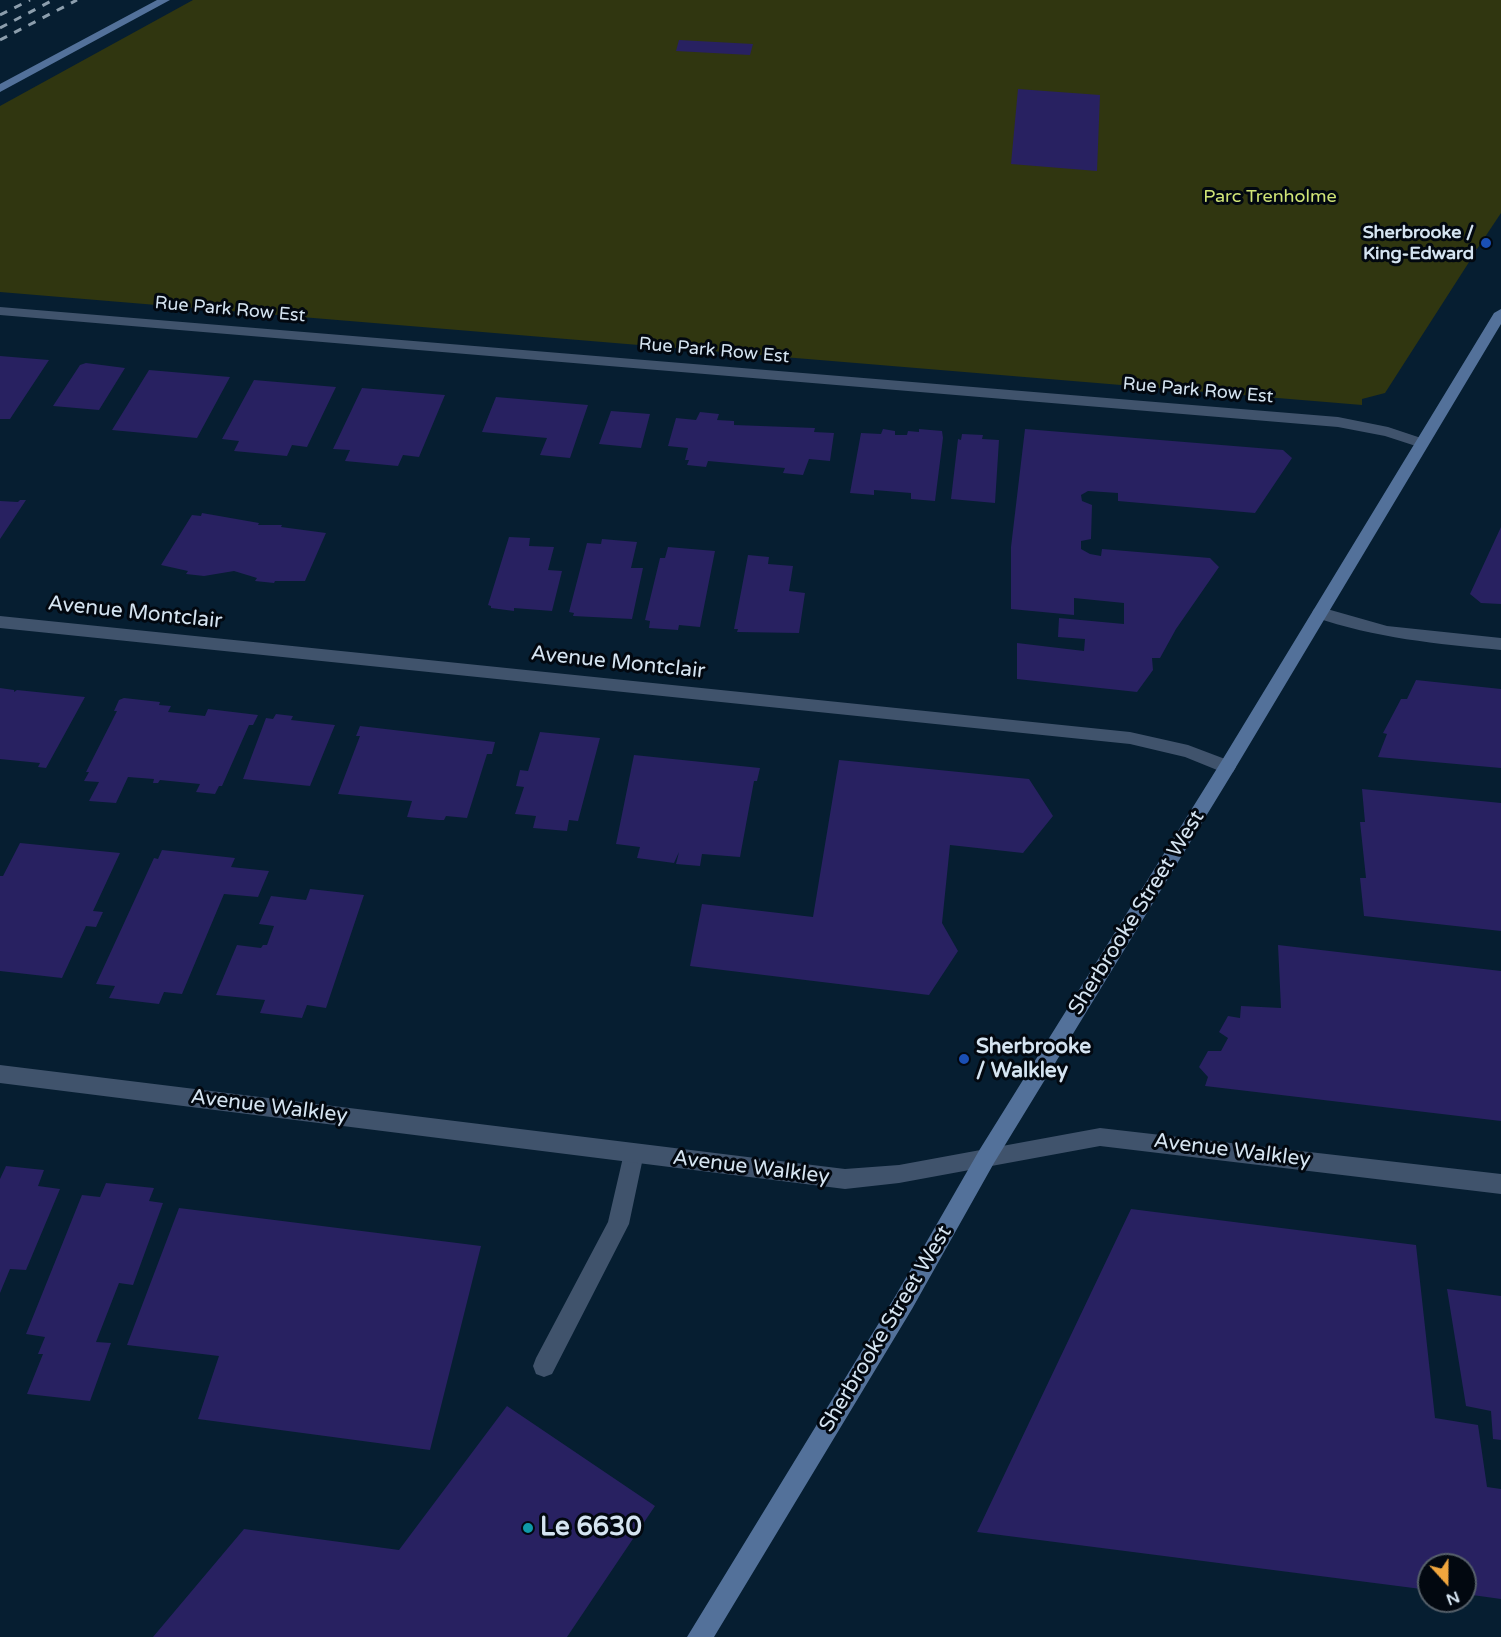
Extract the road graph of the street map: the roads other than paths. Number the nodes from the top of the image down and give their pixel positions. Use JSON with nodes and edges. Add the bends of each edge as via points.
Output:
{"nodes":[{"id":1,"x":165,"y":0,"type":"edge"},
{"id":2,"x":0,"y":90,"type":"edge"},
{"id":3,"x":0,"y":311,"type":"edge"},
{"id":4,"x":1501,"y":313,"type":"edge"},
{"id":5,"x":1422,"y":443,"type":"junction"},
{"id":6,"x":1320,"y":613,"type":"junction"},
{"id":7,"x":0,"y":622,"type":"edge"},
{"id":8,"x":1501,"y":644,"type":"edge"},
{"id":9,"x":1227,"y":767,"type":"junction"},
{"id":10,"x":0,"y":1074,"type":"edge"},
{"id":11,"x":634,"y":1153,"type":"junction"},
{"id":12,"x":987,"y":1156,"type":"junction"},
{"id":13,"x":1501,"y":1184,"type":"edge"},
{"id":14,"x":544,"y":1366,"type":"dead end"},
{"id":15,"x":700,"y":1637,"type":"edge"}],
"edges":[{"from":1,"to":2,"type":"main road"},
{"from":3,"to":5,"type":"street","name":"Rue Park Row Est","via":[[1338,422]]},
{"from":4,"to":5,"type":"main road","name":"Sherbrooke Street West"},
{"from":5,"to":6,"type":"main road","name":"Sherbrooke Street West"},
{"from":6,"to":8,"type":"street","via":[[1359,627]]},
{"from":6,"to":9,"type":"main road","name":"Sherbrooke Street West"},
{"from":7,"to":9,"type":"street","name":"Avenue Montclair","via":[[1130,738],[1178,748]]},
{"from":9,"to":12,"type":"main road","name":"Sherbrooke Street West"},
{"from":10,"to":11,"type":"street","name":"Avenue Walkley"},
{"from":11,"to":12,"type":"street","name":"Avenue Walkley","via":[[845,1179],[899,1174]]},
{"from":11,"to":14,"type":"street","via":[[618,1224]]},
{"from":12,"to":13,"type":"street","name":"Avenue Walkley","via":[[1100,1137]]},
{"from":12,"to":15,"type":"main road","name":"Sherbrooke Street West","via":[[904,1302]]}]}
